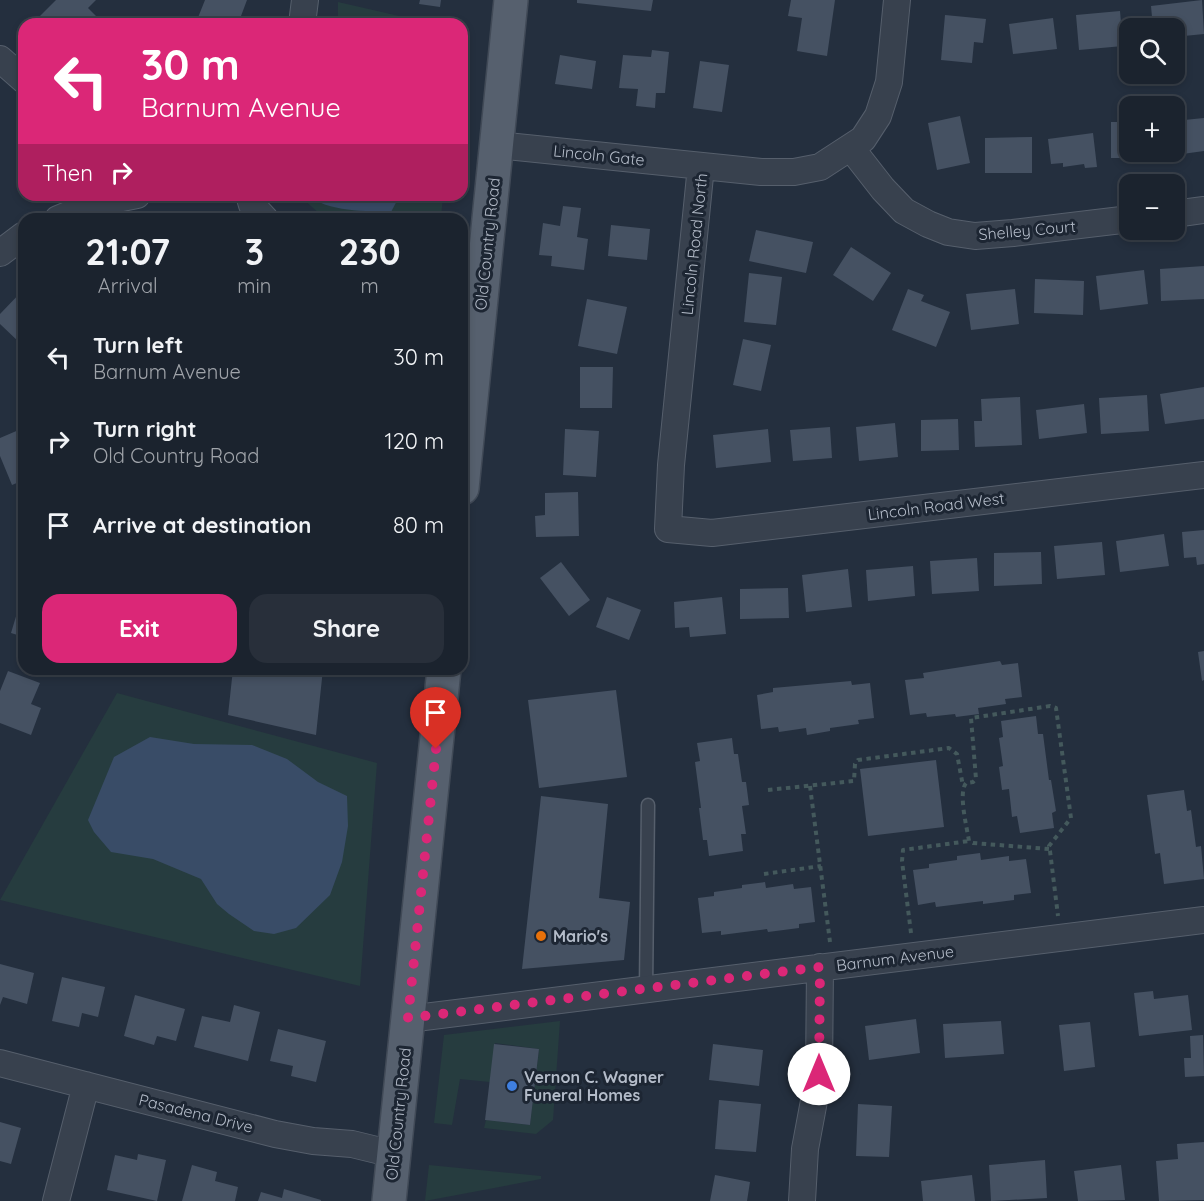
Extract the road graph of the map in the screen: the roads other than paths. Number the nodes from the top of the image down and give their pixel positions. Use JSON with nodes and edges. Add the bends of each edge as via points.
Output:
{"nodes":[{"id":1,"x":305,"y":0,"type":"edge"},
{"id":2,"x":511,"y":0,"type":"edge"},
{"id":3,"x":897,"y":0,"type":"edge"},
{"id":4,"x":303,"y":18,"type":"edge"},
{"id":5,"x":0,"y":59,"type":"edge"},
{"id":6,"x":18,"y":75,"type":"edge"},
{"id":7,"x":497,"y":145,"type":"junction"},
{"id":8,"x":851,"y":147,"type":"junction"},
{"id":9,"x":700,"y":166,"type":"junction"},
{"id":10,"x":118,"y":201,"type":"edge"},
{"id":11,"x":251,"y":201,"type":"edge"},
{"id":12,"x":70,"y":208,"type":"edge"},
{"id":13,"x":1204,"y":210,"type":"edge"},
{"id":14,"x":259,"y":213,"type":"edge"},
{"id":15,"x":1185,"y":213,"type":"edge"},
{"id":16,"x":1119,"y":220,"type":"edge"},
{"id":17,"x":18,"y":240,"type":"edge"},
{"id":18,"x":0,"y":253,"type":"edge"},
{"id":19,"x":473,"y":271,"type":"edge"},
{"id":20,"x":468,"y":370,"type":"edge"},
{"id":21,"x":1204,"y":475,"type":"edge"},
{"id":22,"x":668,"y":529,"type":"joint"},
{"id":23,"x":443,"y":675,"type":"edge"},
{"id":24,"x":648,"y":805,"type":"dead end"},
{"id":25,"x":1204,"y":920,"type":"edge"},
{"id":26,"x":820,"y":967,"type":"junction"},
{"id":27,"x":646,"y":989,"type":"junction"},
{"id":28,"x":408,"y":1018,"type":"junction"},
{"id":29,"x":0,"y":1063,"type":"edge"},
{"id":30,"x":86,"y":1085,"type":"junction"},
{"id":31,"x":393,"y":1154,"type":"junction"},
{"id":32,"x":56,"y":1201,"type":"edge"},
{"id":33,"x":389,"y":1201,"type":"edge"},
{"id":34,"x":802,"y":1201,"type":"edge"}],
"edges":[{"from":1,"to":4,"type":"street"},
{"from":2,"to":7,"type":"main road","name":"Old Country Road"},
{"from":3,"to":8,"type":"street","name":"Lincoln Road North","via":[[889,82],[882,105],[863,139]]},
{"from":5,"to":6,"type":"street"},
{"from":7,"to":9,"type":"street","name":"Lincoln Gate"},
{"from":7,"to":19,"type":"main road","name":"Old Country Road"},
{"from":8,"to":9,"type":"street","name":"Lincoln Road North","via":[[820,167],[794,172]]},
{"from":8,"to":16,"type":"street","name":"Shelley Court","via":[[904,211],[948,232],[975,236]]},
{"from":9,"to":22,"type":"street","name":"Lincoln Road North"},
{"from":10,"to":12,"type":"street"},
{"from":11,"to":14,"type":"street"},
{"from":13,"to":15,"type":"street"},
{"from":17,"to":18,"type":"street"},
{"from":19,"to":20,"type":"main road","name":"Old Country Road"},
{"from":21,"to":22,"type":"street","name":"Lincoln Road West","via":[[712,533]]},
{"from":23,"to":28,"type":"main road","name":"Old Country Road"},
{"from":24,"to":27,"type":"lane"},
{"from":25,"to":26,"type":"street","name":"Barnum Avenue"},
{"from":26,"to":27,"type":"street","name":"Barnum Avenue"},
{"from":26,"to":34,"type":"street","via":[[819,1074],[805,1149]]},
{"from":27,"to":28,"type":"street","name":"Barnum Avenue"},
{"from":28,"to":31,"type":"main road","name":"Old Country Road"},
{"from":29,"to":30,"type":"street","name":"Pasadena Drive"},
{"from":30,"to":31,"type":"street","name":"Pasadena Drive","via":[[275,1134],[313,1142],[352,1144]]},
{"from":30,"to":32,"type":"street"},
{"from":31,"to":33,"type":"main road","name":"Old Country Road"}]}
